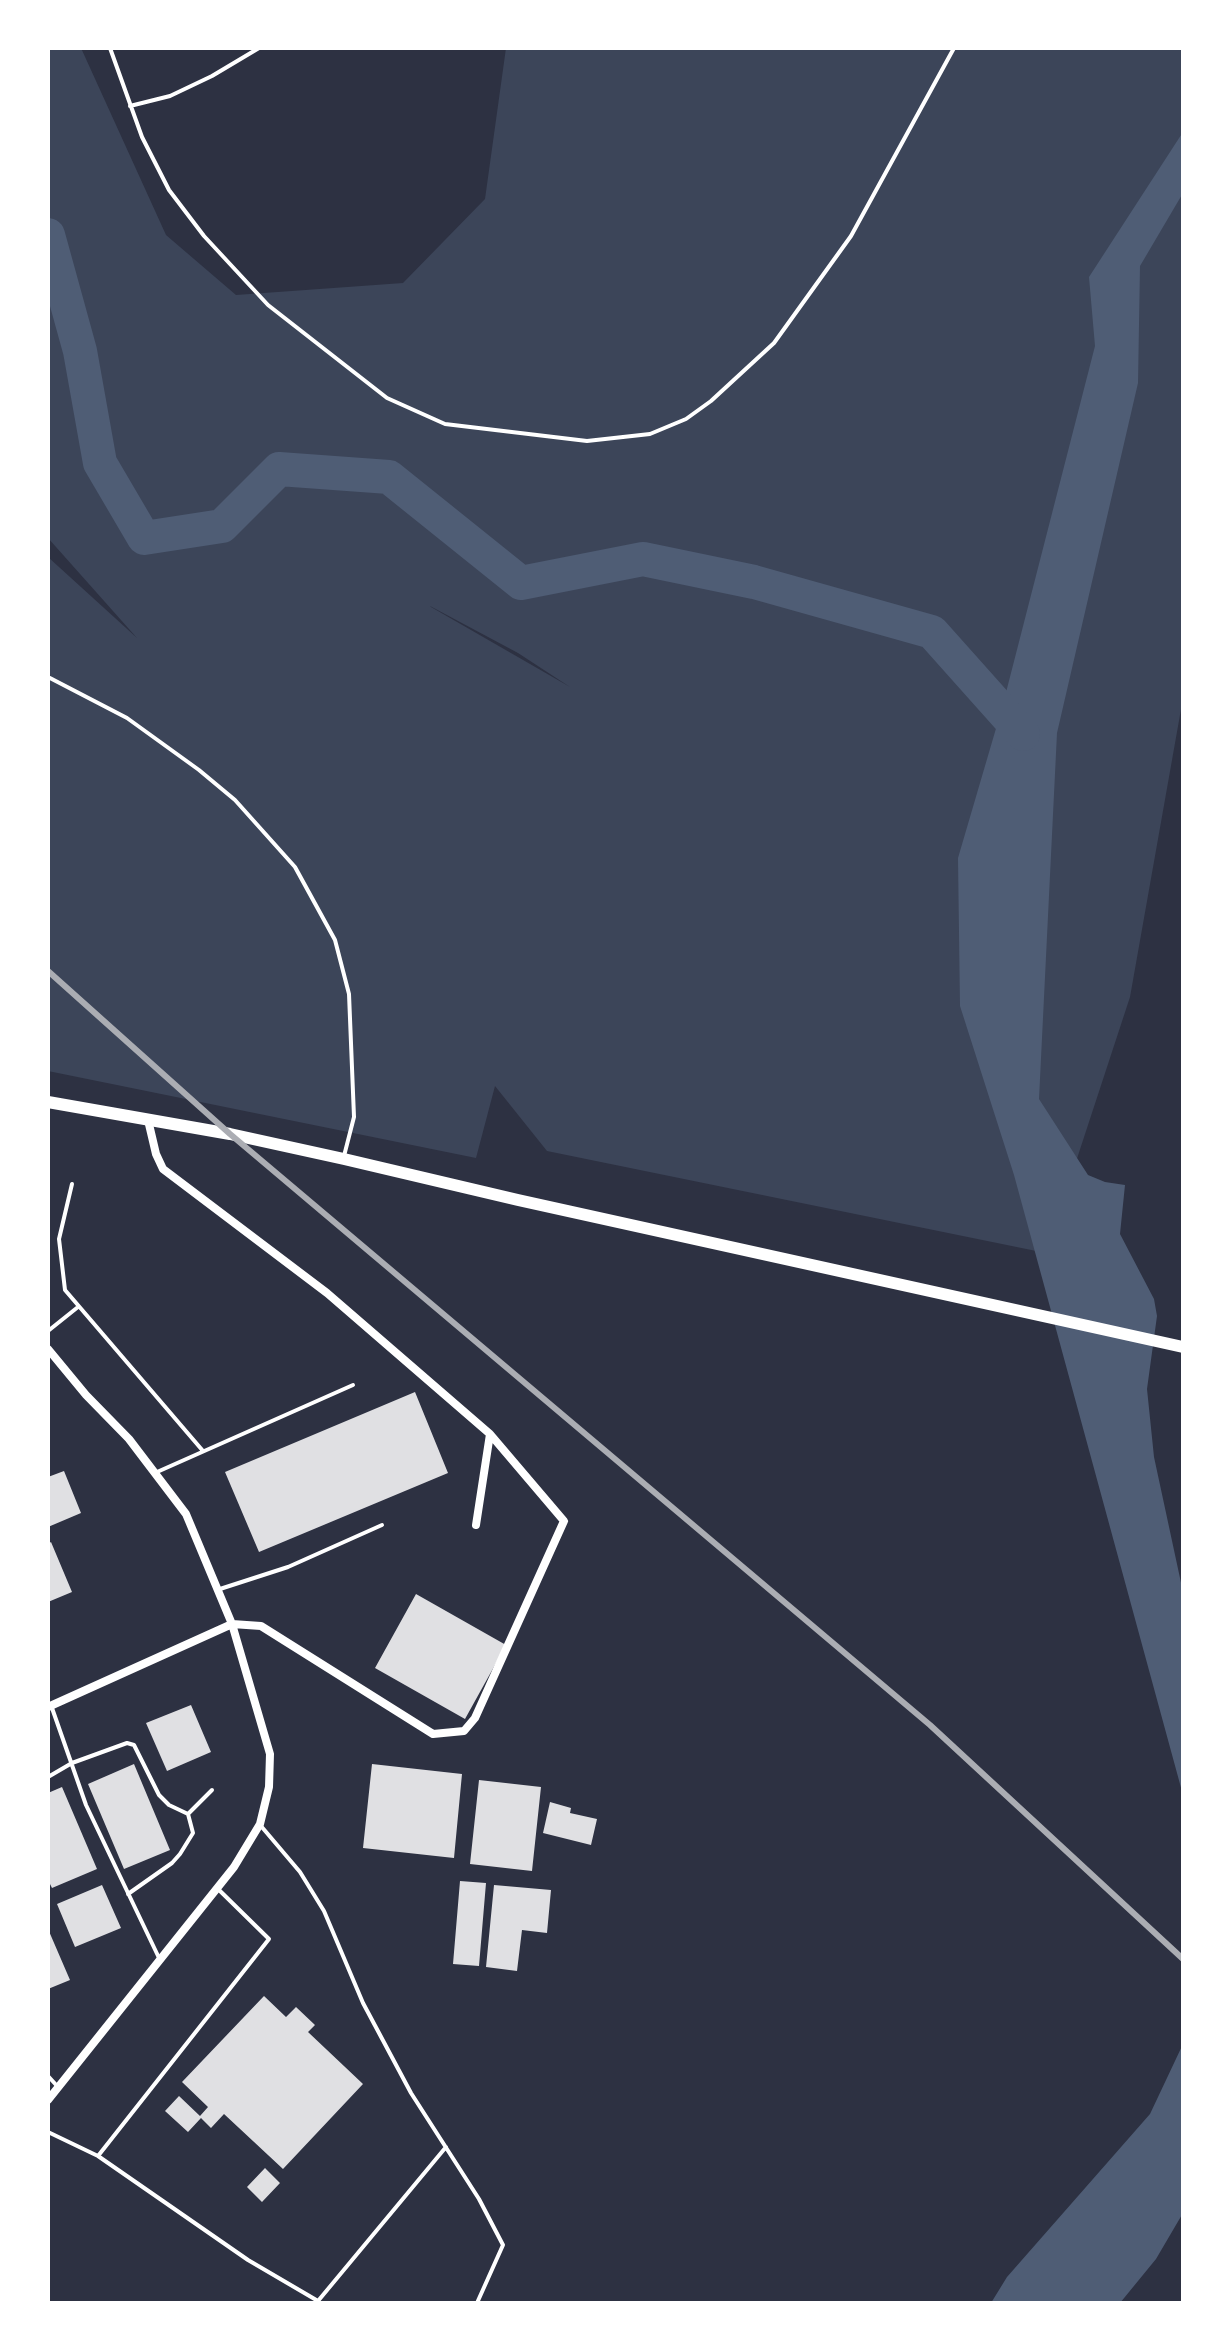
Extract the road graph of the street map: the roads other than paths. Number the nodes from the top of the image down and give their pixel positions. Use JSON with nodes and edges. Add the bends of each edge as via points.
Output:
{"nodes":[{"id":1,"x":110,"y":48,"type":"edge"},
{"id":2,"x":259,"y":48,"type":"edge"},
{"id":3,"x":954,"y":48,"type":"edge"},
{"id":4,"x":130,"y":106,"type":"junction"},
{"id":5,"x":48,"y":677,"type":"edge"},
{"id":6,"x":48,"y":1102,"type":"edge"},
{"id":7,"x":148,"y":1120,"type":"junction"},
{"id":8,"x":344,"y":1159,"type":"junction"},
{"id":9,"x":72,"y":1184,"type":"dead end"},
{"id":10,"x":78,"y":1307,"type":"junction"},
{"id":11,"x":48,"y":1331,"type":"edge"},
{"id":12,"x":1183,"y":1347,"type":"edge"},
{"id":13,"x":48,"y":1349,"type":"edge"},
{"id":14,"x":353,"y":1385,"type":"dead end"},
{"id":15,"x":490,"y":1434,"type":"junction"},
{"id":16,"x":203,"y":1451,"type":"junction"},
{"id":17,"x":155,"y":1473,"type":"junction"},
{"id":18,"x":382,"y":1525,"type":"dead end"},
{"id":19,"x":476,"y":1525,"type":"dead end"},
{"id":20,"x":218,"y":1590,"type":"junction"},
{"id":21,"x":232,"y":1624,"type":"junction"},
{"id":22,"x":50,"y":1706,"type":"edge"},
{"id":23,"x":72,"y":1763,"type":"junction"},
{"id":24,"x":48,"y":1777,"type":"edge"},
{"id":25,"x":212,"y":1790,"type":"dead end"},
{"id":26,"x":188,"y":1814,"type":"junction"},
{"id":27,"x":260,"y":1824,"type":"junction"},
{"id":28,"x":217,"y":1888,"type":"junction"},
{"id":29,"x":128,"y":1894,"type":"junction"},
{"id":30,"x":160,"y":1960,"type":"junction"},
{"id":31,"x":48,"y":2076,"type":"edge"},
{"id":32,"x":58,"y":2087,"type":"junction"},
{"id":33,"x":48,"y":2100,"type":"edge"},
{"id":34,"x":48,"y":2132,"type":"edge"},
{"id":35,"x":446,"y":2147,"type":"junction"},
{"id":36,"x":98,"y":2156,"type":"junction"},
{"id":37,"x":318,"y":2302,"type":"edge"},
{"id":38,"x":477,"y":2303,"type":"edge"}],
"edges":[{"from":1,"to":4,"type":"lane"},
{"from":2,"to":4,"type":"lane","via":[[170,96]]},
{"from":3,"to":4,"type":"lane","via":[[851,236],[774,343],[686,419],[650,434],[587,441],[445,424],[387,398],[268,305],[204,236],[169,190]]},
{"from":5,"to":8,"type":"lane","via":[[127,718],[199,770],[235,800],[295,867],[335,940],[349,994],[354,1117]]},
{"from":6,"to":7,"type":"main road"},
{"from":7,"to":8,"type":"main road"},
{"from":7,"to":15,"type":"street","via":[[163,1169],[327,1293]]},
{"from":8,"to":12,"type":"main road"},
{"from":9,"to":10,"type":"lane","via":[[59,1239],[65,1290]]},
{"from":10,"to":11,"type":"lane"},
{"from":10,"to":16,"type":"lane"},
{"from":13,"to":17,"type":"street"},
{"from":14,"to":16,"type":"lane"},
{"from":15,"to":19,"type":"street"},
{"from":15,"to":21,"type":"street","via":[[564,1521],[475,1718],[464,1731],[433,1734],[261,1626]]},
{"from":16,"to":17,"type":"lane"},
{"from":17,"to":20,"type":"street","via":[[186,1514]]},
{"from":18,"to":20,"type":"lane","via":[[288,1567]]},
{"from":20,"to":21,"type":"street"},
{"from":21,"to":22,"type":"street"},
{"from":21,"to":27,"type":"street","via":[[270,1754]]},
{"from":22,"to":23,"type":"lane"},
{"from":23,"to":24,"type":"lane"},
{"from":23,"to":26,"type":"lane","via":[[134,1745],[159,1795]]},
{"from":23,"to":29,"type":"lane"},
{"from":25,"to":26,"type":"lane"},
{"from":26,"to":29,"type":"lane","via":[[193,1833],[180,1854]]},
{"from":27,"to":28,"type":"street"},
{"from":27,"to":35,"type":"lane","via":[[324,1911],[363,2003]]},
{"from":28,"to":30,"type":"street"},
{"from":28,"to":36,"type":"lane","via":[[269,1939]]},
{"from":29,"to":30,"type":"lane"},
{"from":30,"to":32,"type":"street"},
{"from":31,"to":32,"type":"lane"},
{"from":32,"to":33,"type":"street"},
{"from":34,"to":36,"type":"lane"},
{"from":35,"to":37,"type":"lane"},
{"from":35,"to":38,"type":"lane","via":[[503,2245]]},
{"from":36,"to":37,"type":"lane"}]}
